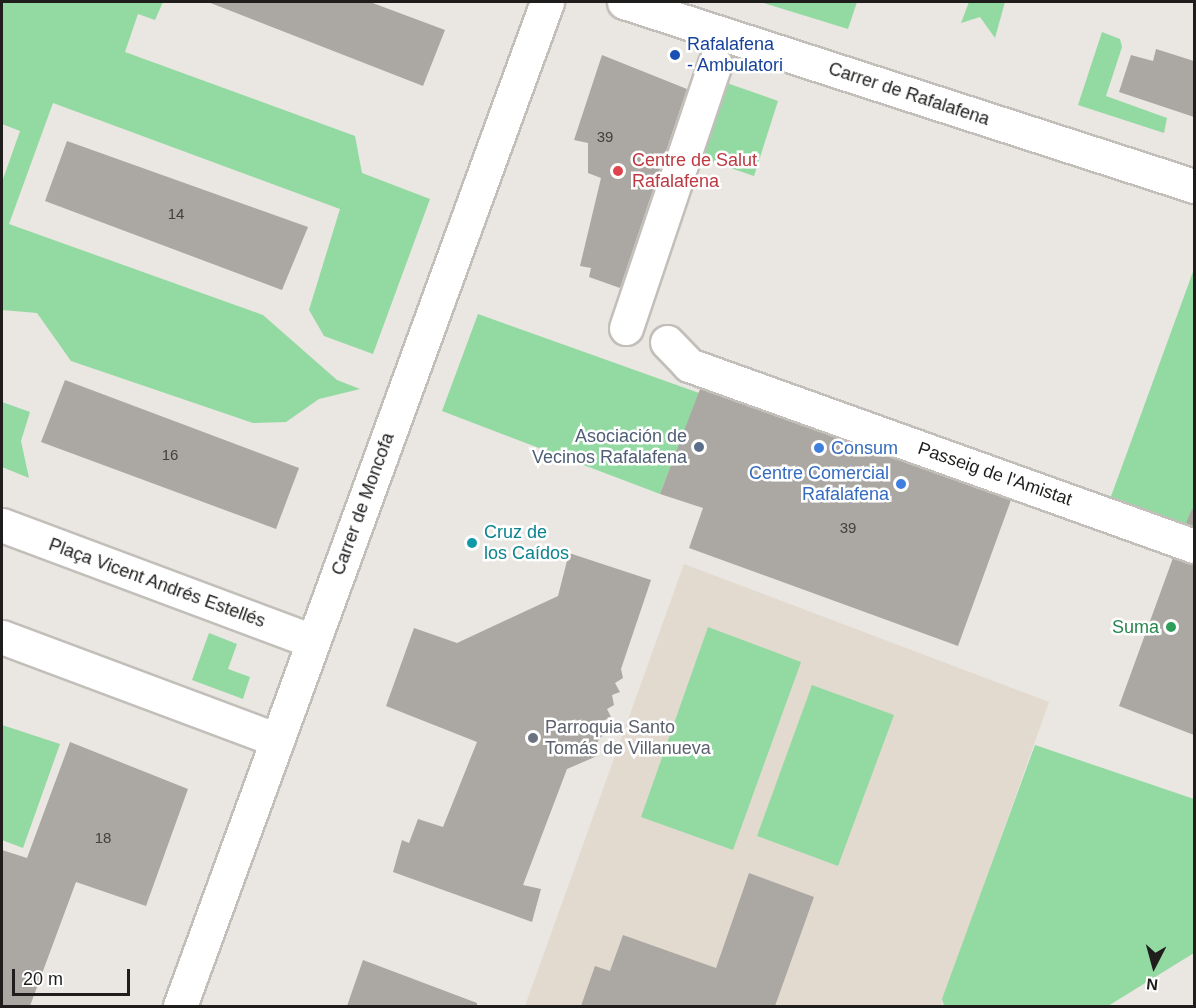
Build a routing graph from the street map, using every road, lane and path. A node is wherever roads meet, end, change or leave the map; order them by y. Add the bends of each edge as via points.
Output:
1 (547, 2) edge
2 (624, 2) edge
3 (715, 64) dead end
4 (1194, 186) edge
5 (626, 328) dead end
6 (667, 342) dead end
7 (2, 525) edge
8 (1194, 546) edge
9 (2, 637) edge
10 (313, 641) junction
11 (277, 740) junction
12 (180, 1006) edge

1 - 10 street, Carrer de Moncofa
2 - 4 street, Carrer de Rafalafena
3 - 5 street
6 - 8 street, Passeig de l'Amistat via 689,365
7 - 10 street, Plaça Vicent Andrés Estellés
9 - 11 street
10 - 11 street, Carrer de Moncofa
11 - 12 street, Carrer de Moncofa

